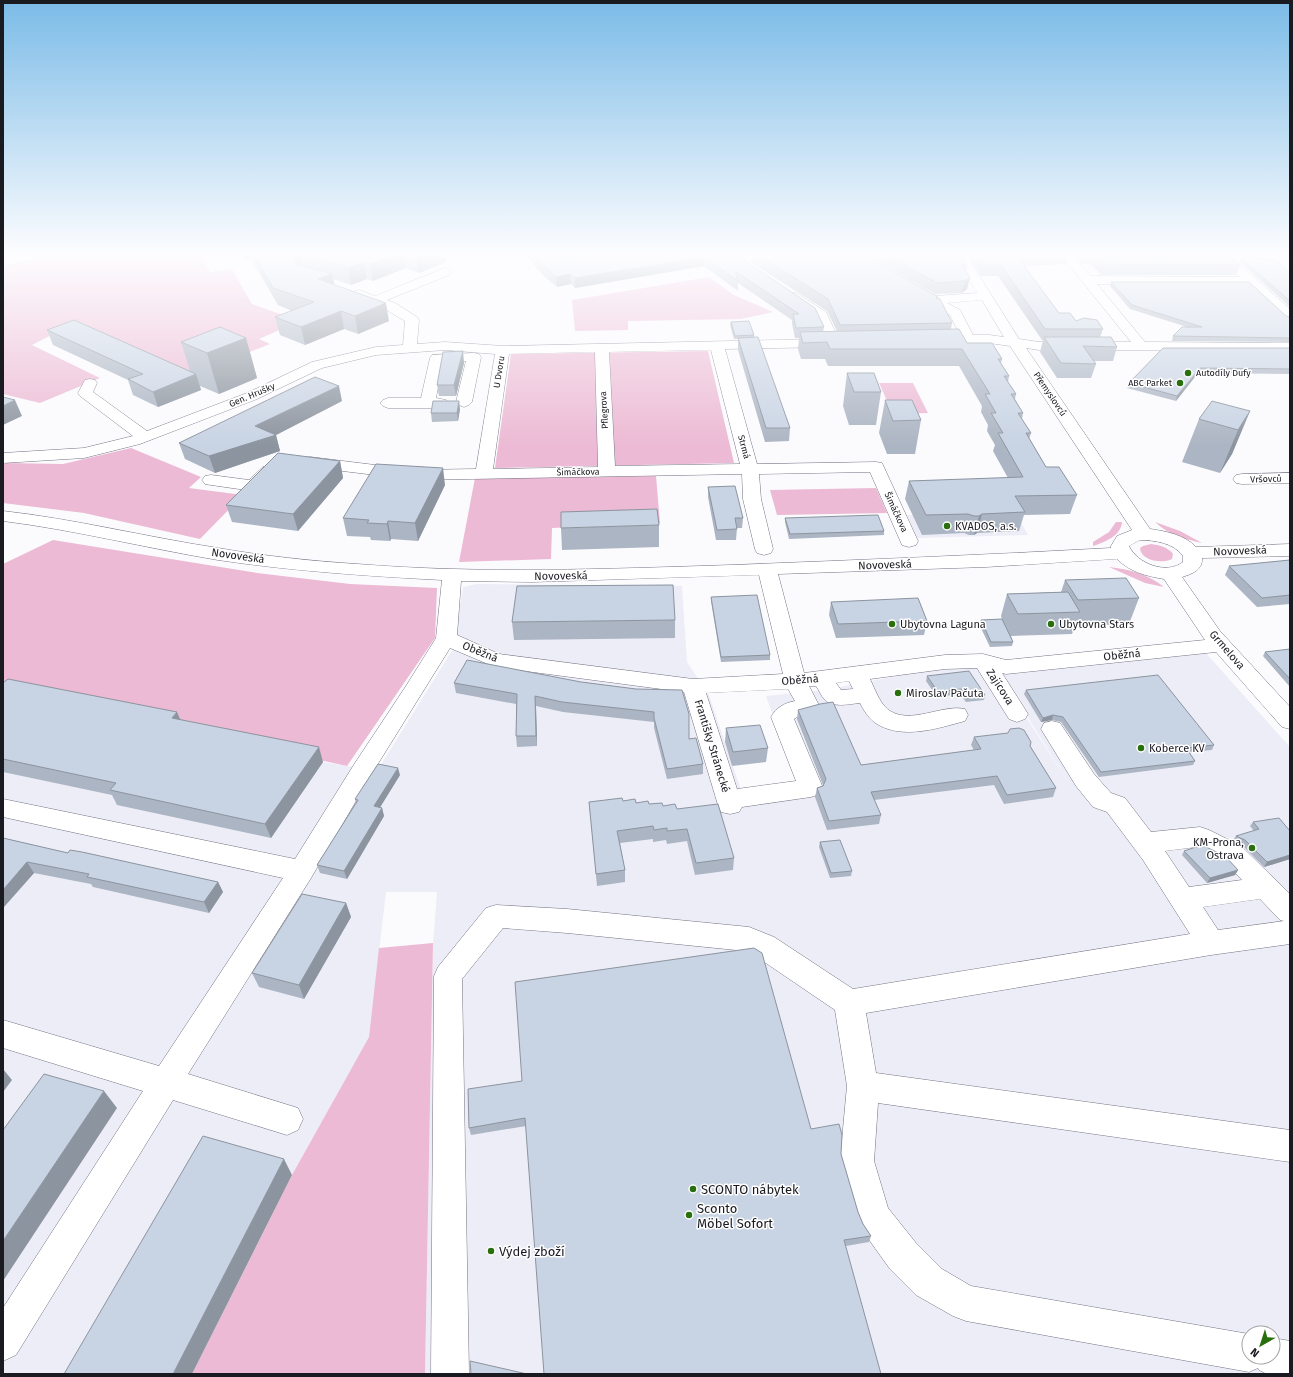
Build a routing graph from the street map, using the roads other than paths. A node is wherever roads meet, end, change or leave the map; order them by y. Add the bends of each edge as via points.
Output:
1 (408, 317) edge
2 (822, 317) edge
3 (957, 317) edge
4 (999, 317) edge
5 (1117, 317) edge
6 (969, 340) junction
7 (926, 341) edge
8 (833, 342) junction
9 (849, 342) edge
10 (1017, 345) junction
11 (717, 346) junction
12 (1141, 346) junction
13 (1290, 346) edge
14 (602, 348) junction
15 (503, 350) junction
16 (406, 353) junction
17 (437, 358) junction
18 (90, 383) dead end
19 (464, 402) junction
20 (494, 402) junction
21 (388, 403) dead end
22 (428, 403) junction
23 (145, 437) junction
24 (3, 458) edge
25 (750, 469) junction
26 (607, 472) junction
27 (484, 473) junction
28 (1290, 478) edge
29 (1242, 479) dead end
30 (211, 480) dead end
31 (3, 516) edge
32 (1144, 534) junction
33 (909, 541) dead end
34 (764, 549) dead end
35 (1290, 550) edge
36 (1123, 553) junction
37 (1190, 553) junction
38 (767, 569) junction
39 (1170, 573) junction
40 (452, 575) junction
41 (446, 638) junction
42 (1221, 645) junction
43 (983, 661) junction
44 (856, 674) junction
45 (822, 678) junction
46 (795, 682) junction
47 (693, 686) junction
48 (867, 694) junction
49 (957, 714) dead end
50 (1017, 714) dead end
51 (1290, 721) edge
52 (1052, 729) dead end
53 (3, 808) edge
54 (1144, 843) junction
55 (302, 871) junction
56 (1267, 887) junction
57 (1183, 899) junction
58 (1290, 912) edge
59 (1290, 932) edge
60 (1211, 943) junction
61 (849, 1003) junction
62 (3, 1034) edge
63 (166, 1082) junction
64 (863, 1086) junction
65 (287, 1119) dead end
66 (1290, 1146) edge
67 (3, 1342) edge
68 (1241, 1352) edge
69 (450, 1374) edge

1 - 16 street via 412,320
2 - 8 street
3 - 6 street
4 - 10 street, Přemyslovců
5 - 12 street
6 - 7 street
6 - 10 street via 989,339
8 - 9 street, U Dvoru
8 - 11 street, U Dvoru
10 - 12 street
10 - 32 street, Přemyslovců
11 - 14 street, U Dvoru
11 - 25 street, Strmá
12 - 13 street
14 - 15 street, U Dvoru
14 - 26 street, Pflegrova
15 - 16 street, Gen. Hrušky via 445,346
15 - 20 street, U Dvoru
16 - 17 street
16 - 23 street, Gen. Hrušky via 376,351 317,365 252,396
17 - 19 street via 474,357
17 - 22 street
18 - 23 street via 85,393
19 - 20 street
19 - 22 street
20 - 27 street, U Dvoru
21 - 22 street
23 - 24 street, Gen. Hrušky via 84,452
25 - 26 street, Šimáčkova
25 - 33 street, Šimáčkova via 876,467
25 - 34 street, Strmá via 752,499
26 - 27 street, Šimáčkova
27 - 30 street, Šimáčkova via 416,475 287,459 253,486
28 - 29 street, Vršovců
31 - 40 street, Novoveská via 218,554 357,570
32 - 36 street via 1124,540 1120,546
32 - 37 street via 1171,539
35 - 37 street, Novoveská
36 - 38 street, Novoveská
36 - 39 street via 1130,561 1142,567
37 - 39 street via 1193,560 1190,567
38 - 40 street, Novoveská via 610,575
38 - 46 street
39 - 42 street, Grmelova
40 - 41 street
41 - 47 street, Oběžná via 495,660
41 - 55 street
42 - 43 street, Oběžná via 1006,667
42 - 51 street, Grmelova
43 - 44 street, Oběžná via 945,662
43 - 50 street, Zajícova
44 - 45 street, Oběžná
44 - 48 street
45 - 46 street, Oběžná
45 - 48 street via 833,695 842,698
46 - 47 street, Oběžná
46 - 47 street, Františky Stránecké via 809,707 794,709 782,717 811,788 730,802
48 - 49 street via 877,712 890,721 903,725
52 - 54 street via 1085,780 1102,800 1116,805
53 - 55 street
54 - 56 street via 1200,837 1232,853
54 - 57 street
55 - 63 street
56 - 57 street
56 - 58 street
57 - 60 street
59 - 60 street
60 - 61 street
61 - 64 street
61 - 69 street via 764,946 749,939 496,916 448,976
62 - 63 street
63 - 65 street
63 - 67 street
64 - 66 street
64 - 68 street via 857,1161 874,1218 902,1256 930,1282 966,1303

